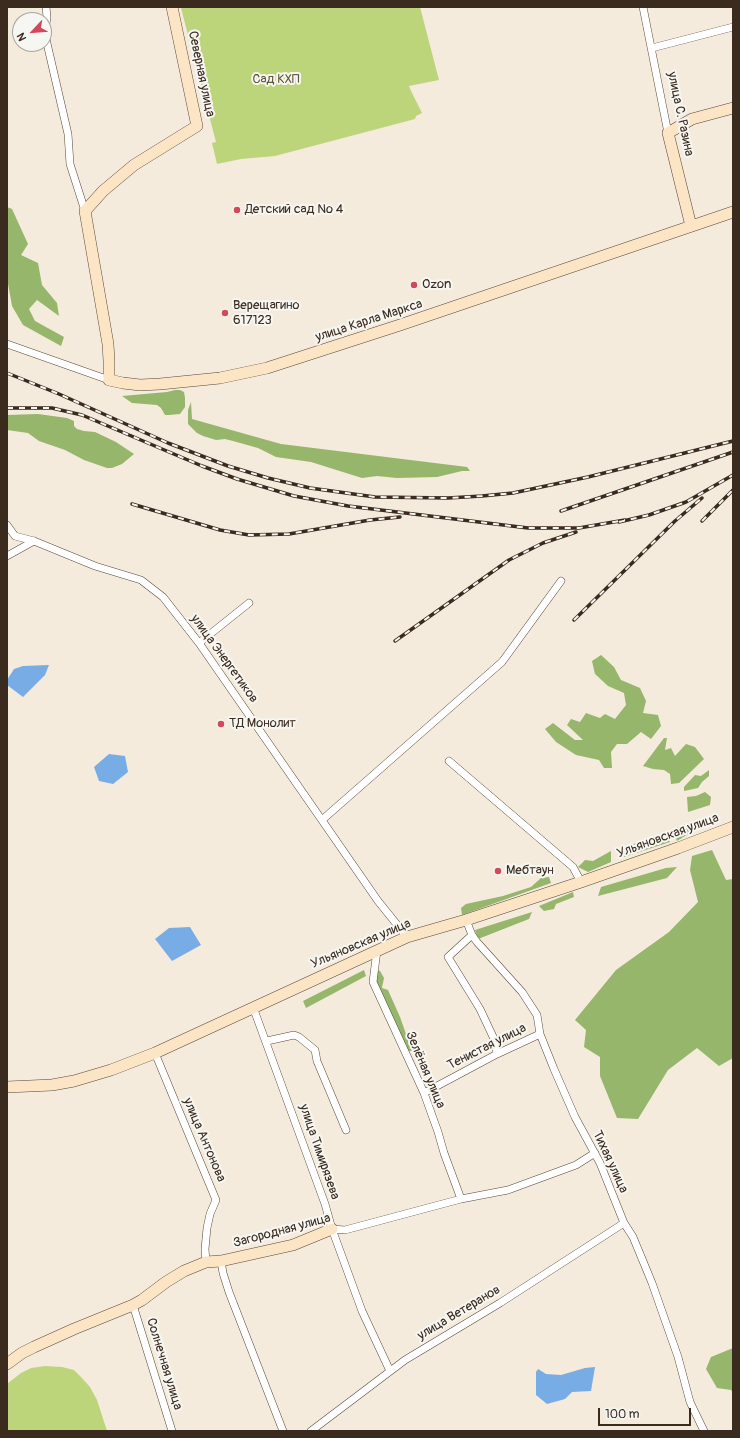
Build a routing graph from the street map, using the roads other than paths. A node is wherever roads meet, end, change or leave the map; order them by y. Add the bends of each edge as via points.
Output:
1 (46, 7) edge
2 (172, 7) edge
3 (643, 7) edge
4 (733, 27) edge
5 (652, 48) junction
6 (733, 108) edge
7 (668, 133) junction
8 (85, 211) junction
9 (733, 212) edge
10 (691, 226) junction
11 (7, 344) edge
12 (109, 380) junction
13 (7, 525) edge
14 (34, 541) junction
15 (7, 556) edge
16 (561, 581) dead end
17 (249, 603) dead end
18 (199, 643) junction
19 (448, 761) dead end
20 (322, 820) junction
21 (733, 827) edge
22 (581, 882) junction
23 (466, 920) junction
24 (472, 935) junction
25 (407, 937) junction
26 (377, 950) junction
27 (253, 1007) junction
28 (540, 1034) junction
29 (267, 1041) junction
30 (154, 1053) junction
31 (497, 1054) junction
32 (7, 1087) edge
33 (424, 1093) junction
34 (346, 1130) dead end
35 (595, 1154) junction
36 (461, 1199) junction
37 (624, 1223) junction
38 (332, 1230) junction
39 (221, 1261) junction
40 (206, 1262) junction
41 (133, 1305) junction
42 (7, 1364) edge
43 (390, 1371) junction
44 (172, 1431) edge
45 (284, 1431) edge
46 (311, 1431) edge
47 (704, 1431) edge

1 - 8 street via 46,39 68,134 70,164
2 - 8 street, Северная улица via 197,126 134,165 104,190
3 - 5 street, улица С. Разина
4 - 5 street
5 - 7 street, улица С. Разина
6 - 7 street via 692,119
7 - 10 street, улица С. Разина
8 - 12 street via 108,344
9 - 10 street, улица Карла Маркса
10 - 12 street, улица Карла Маркса via 267,368 220,378 160,384
11 - 12 street, улица Карла Маркса
13 - 14 street, улица Энергетиков via 15,536
14 - 15 street
14 - 18 street, улица Энергетиков via 95,566 141,580 163,597
16 - 20 street via 502,662
17 - 18 street
18 - 20 street, улица Энергетиков
19 - 22 street via 573,867
20 - 25 street, улица Энергетиков via 378,901
21 - 22 street, Ульяновская улица
22 - 23 street, Ульяновская улица
23 - 24 street, Тихая улица
23 - 25 street, Ульяновская улица
24 - 28 street, Тихая улица via 522,992 537,1015
24 - 31 street via 448,957 480,1009 495,1041
25 - 26 street, Ульяновская улица
26 - 27 street, Ульяновская улица
26 - 33 street, Зелёная улица via 373,982
27 - 29 street, улица Тимирязева
27 - 30 street, Ульяновская улица
28 - 31 street, Тенистая улица
28 - 35 street, Тихая улица via 575,1117
29 - 34 street via 294,1035 315,1050 317,1061
29 - 38 street, улица Тимирязева
30 - 32 street, Ульяновская улица via 92,1077 52,1085
30 - 40 street, улица Антонова via 216,1200 206,1228
31 - 33 street, Тенистая улица
33 - 36 street, Зелёная улица
35 - 36 street, Загородная улица via 576,1165 508,1190
35 - 37 street, Тихая улица
36 - 38 street, Загородная улица via 344,1230
37 - 43 street, улица Ветеранов
37 - 47 street, Тихая улица via 633,1237 652,1283 678,1357 690,1402
38 - 39 street, Загородная улица via 293,1245
38 - 43 street, улица Тимирязева via 362,1311
39 - 40 street, Загородная улица
39 - 45 street via 229,1292
40 - 41 street, Загородная улица via 179,1274
41 - 42 street, Загородная улица via 22,1353
41 - 44 street, Солнечная улица
43 - 46 street, улица Ветеранов

